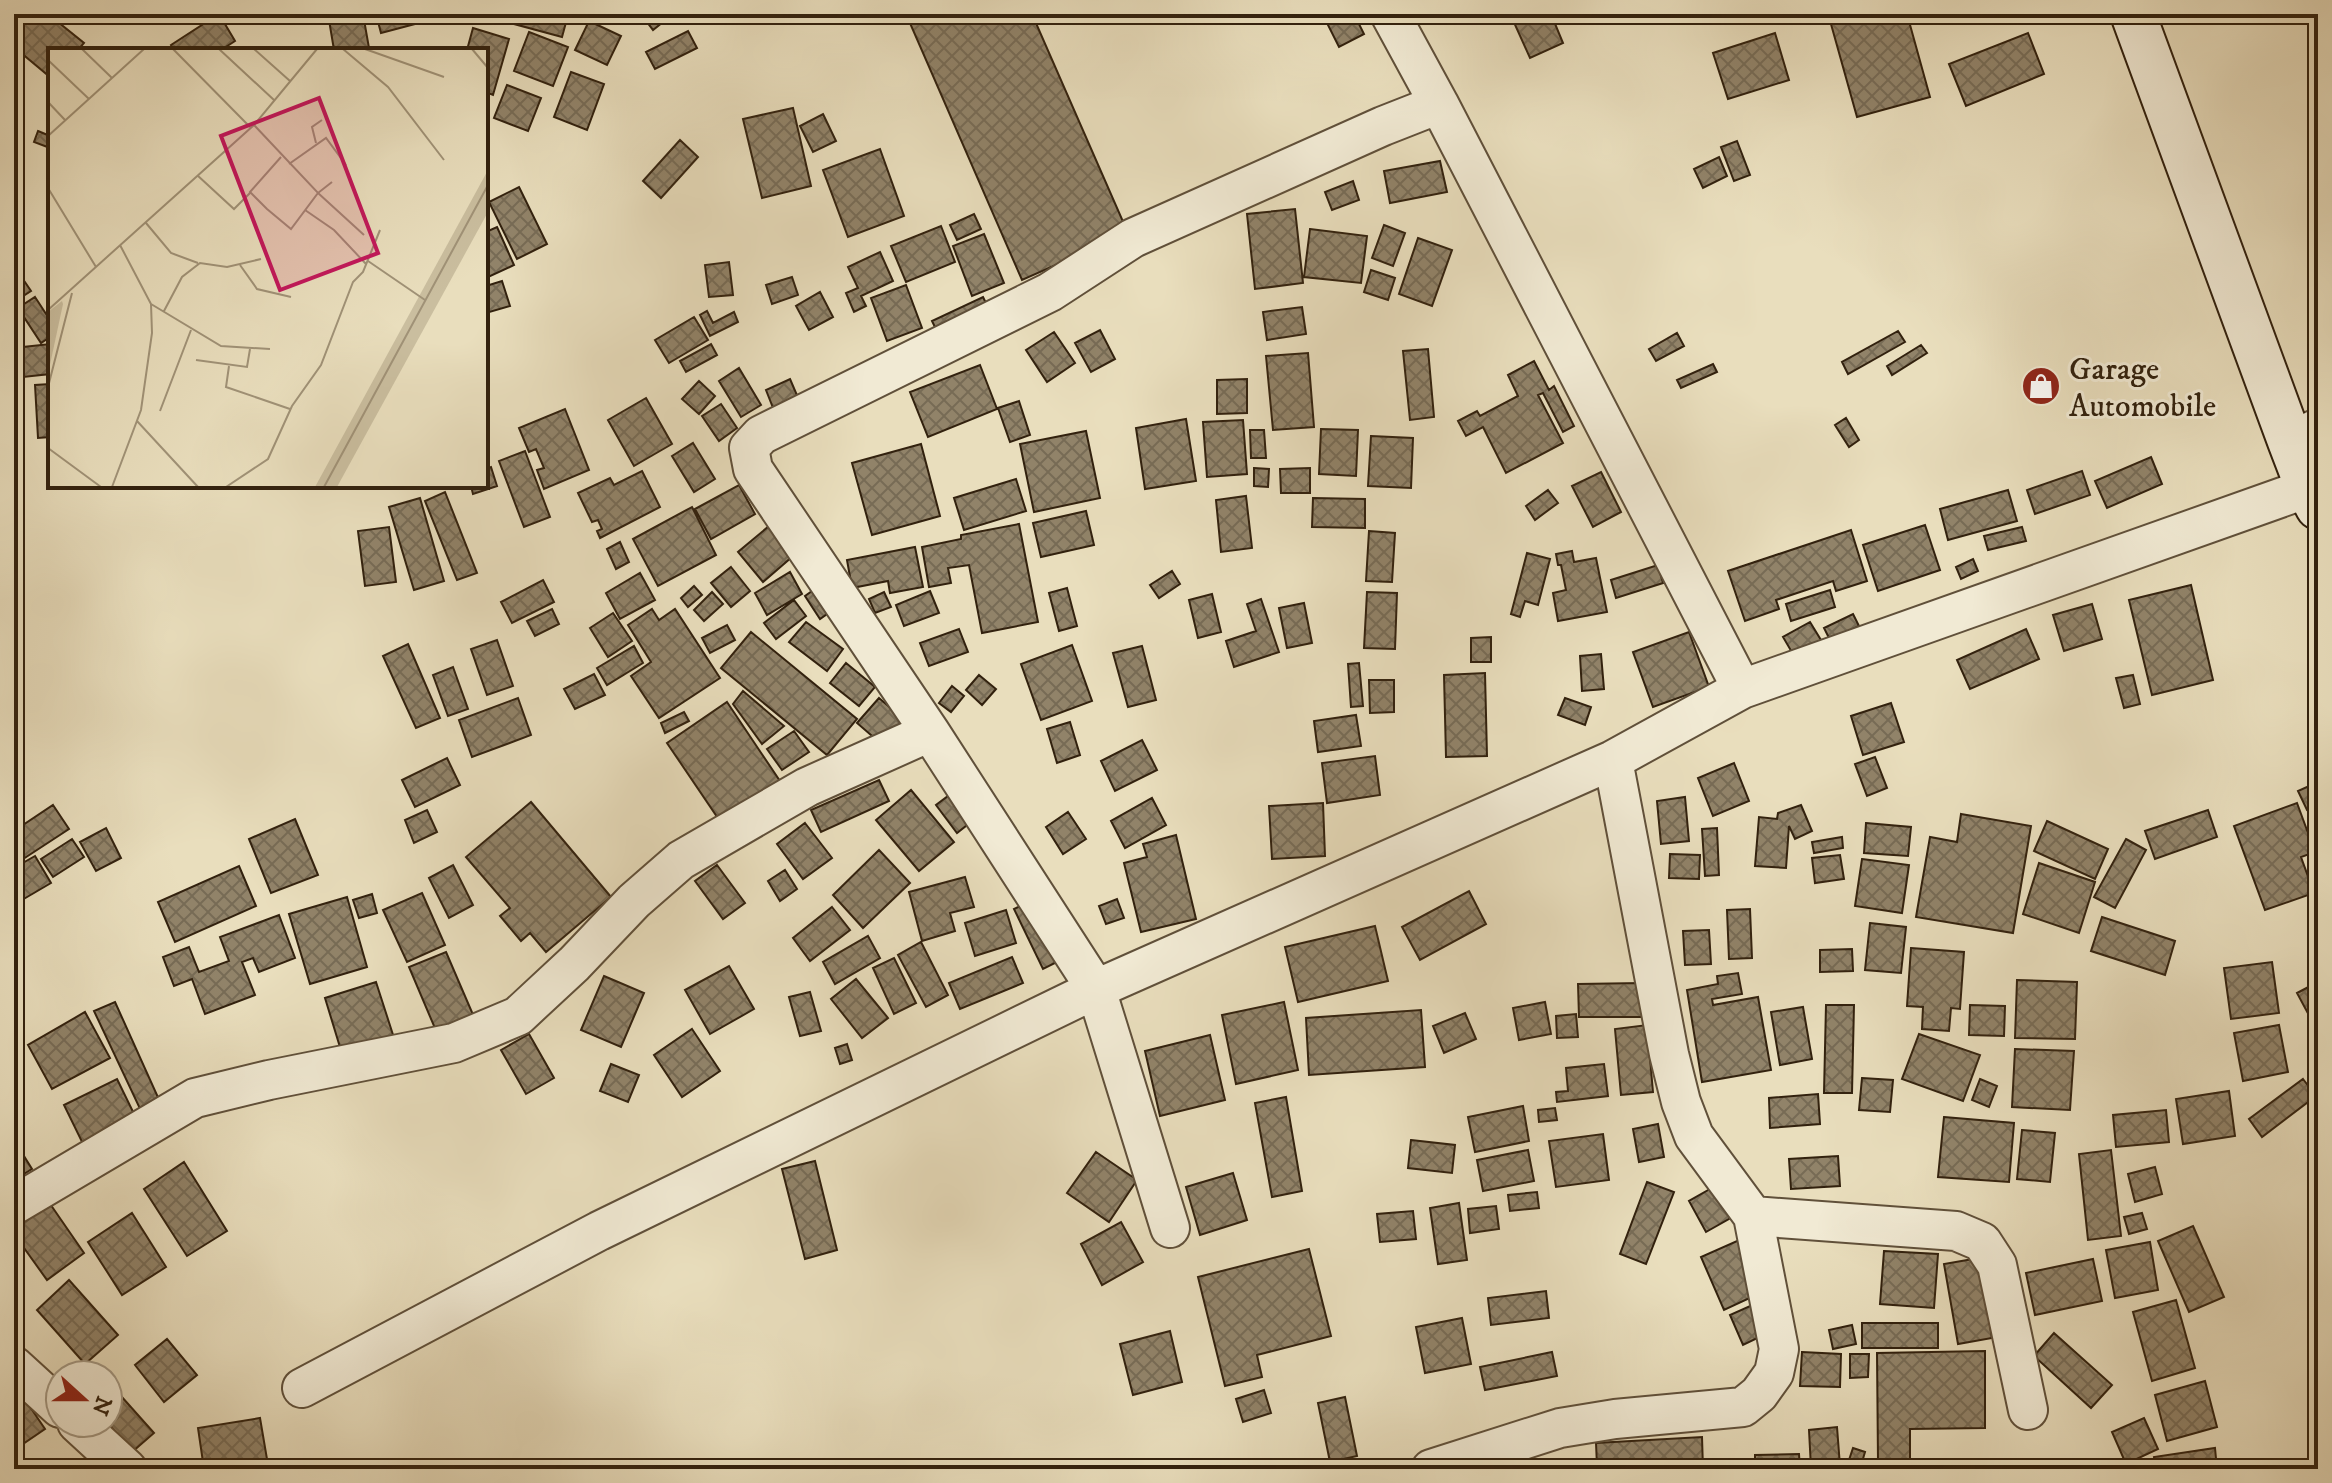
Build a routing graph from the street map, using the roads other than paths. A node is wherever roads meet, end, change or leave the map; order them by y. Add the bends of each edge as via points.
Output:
1 (1390, 14) edge
2 (2133, 14) edge
3 (1439, 104) junction
4 (2304, 434) edge
5 (2313, 497) edge
6 (1742, 689) junction
7 (930, 732) junction
8 (1613, 760) junction
9 (1096, 989) junction
10 (14, 1205) edge
11 (1753, 1216) junction
12 (1170, 1228) dead end
13 (14, 1366) edge
14 (302, 1388) dead end
15 (44, 1393) edge
16 (2028, 1410) dead end
17 (94, 1439) edge
18 (127, 1469) edge
19 (1431, 1469) edge

1 - 3 street
2 - 4 main road
3 - 6 street
3 - 7 street via 1133,238 1050,292 761,435 749,448 753,469
4 - 5 main road
5 - 6 street
6 - 8 street
7 - 9 street
7 - 10 street via 807,787 681,860 518,1016 454,1043 195,1098
8 - 9 street
8 - 11 street via 1681,1102 1694,1136
9 - 12 street
9 - 14 street via 599,1231
11 - 16 street via 1956,1231 1982,1242 1997,1265
11 - 19 street via 1779,1349 1774,1373 1751,1401 1743,1407 1560,1428
13 - 15 street
17 - 18 street

